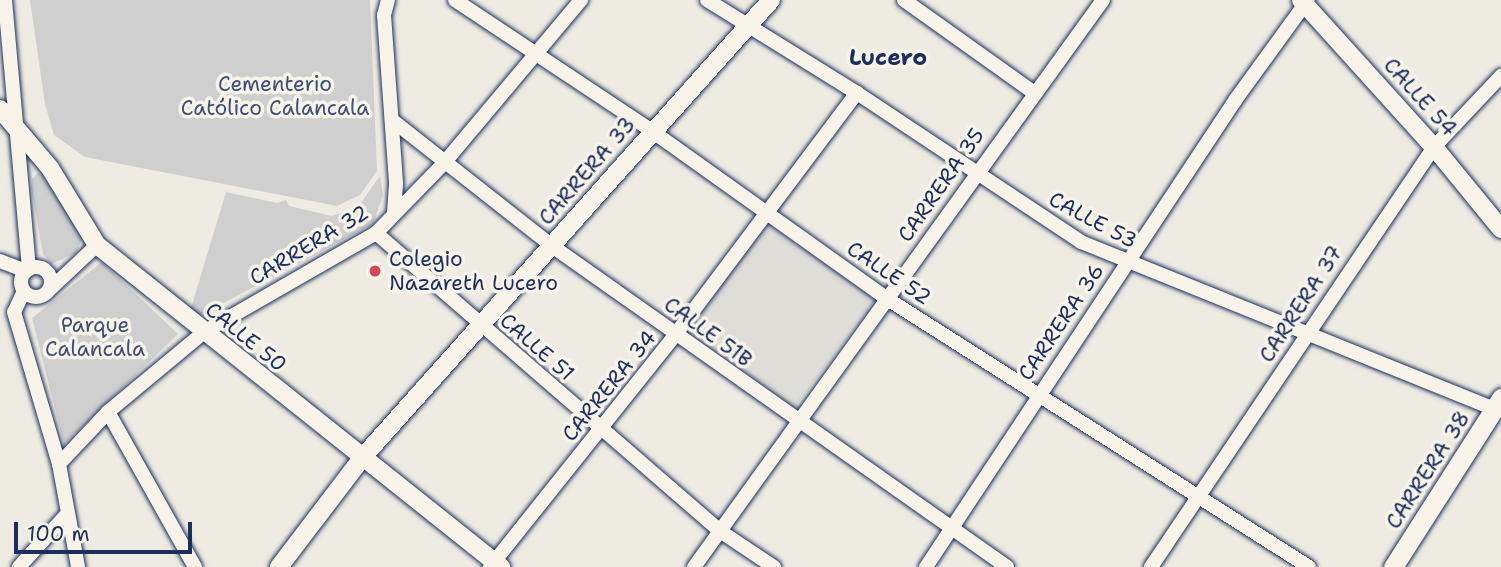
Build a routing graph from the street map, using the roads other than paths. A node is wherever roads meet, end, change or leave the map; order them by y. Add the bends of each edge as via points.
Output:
1 (5, 0) edge
2 (388, 0) edge
3 (455, 0) edge
4 (581, 0) edge
5 (707, 0) edge
6 (771, 0) edge
7 (904, 0) edge
8 (1103, 0) edge
9 (1304, 1) edge
10 (921, 4) edge
11 (747, 27) junction
12 (536, 54) junction
13 (1501, 76) edge
14 (1033, 92) junction
15 (857, 93) junction
16 (0, 109) edge
17 (393, 120) junction
18 (15, 123) junction
19 (652, 131) junction
20 (1434, 146) junction
21 (445, 162) junction
22 (50, 168) junction
23 (22, 172) junction
24 (976, 173) junction
25 (766, 212) junction
26 (394, 214) junction
27 (1501, 229) edge
28 (376, 233) junction
29 (97, 245) junction
30 (552, 246) junction
31 (1126, 262) junction
32 (0, 263) edge
33 (33, 280) junction
34 (886, 298) junction
35 (11, 313) edge
36 (480, 325) junction
37 (204, 332) junction
38 (676, 335) junction
39 (1307, 335) junction
40 (1038, 395) junction
41 (1497, 404) edge
42 (108, 411) junction
43 (797, 422) junction
44 (600, 430) junction
45 (362, 458) junction
46 (59, 464) junction
47 (1200, 495) junction
48 (67, 514) junction
49 (950, 530) junction
50 (720, 531) junction
51 (495, 565) edge
52 (19, 567) edge
53 (78, 567) edge
54 (195, 567) edge
55 (279, 567) edge
56 (694, 567) edge
57 (774, 567) edge
58 (926, 567) edge
59 (1007, 567) edge
60 (1151, 567) edge
61 (1308, 567) edge
62 (1393, 567) edge

1 - 18 street
2 - 17 street via 384,15
3 - 12 street, CALLE 52
4 - 12 street, CARRERA 32
5 - 11 street, CALLE 53
6 - 11 street, CARRERA 33
7 - 10 street
8 - 14 street, CARRERA 35
9 - 20 street, CALLE 54
9 - 31 street, CARRERA 36
10 - 14 street
11 - 15 street, CALLE 53
11 - 19 street, CARRERA 33
12 - 19 street, CALLE 52
12 - 21 street, CARRERA 32
13 - 20 street, CARRERA 37
14 - 24 street, CARRERA 35
15 - 24 street, CALLE 53
15 - 25 street, CARRERA 34
16 - 18 street, CALLE 50
17 - 21 street, CALLE 51B
17 - 26 street
18 - 22 street, CALLE 50
18 - 23 street
19 - 25 street, CALLE 52
19 - 30 street, CARRERA 33
20 - 27 street, CALLE 54
20 - 39 street, CARRERA 37
21 - 26 street, CARRERA 32
21 - 30 street, CALLE 51B
22 - 23 street via 38,164
22 - 29 street, CALLE 50
23 - 33 street
24 - 31 street, CALLE 53 via 1064,233
24 - 34 street, CARRERA 35
25 - 34 street, CALLE 52
25 - 38 street, CARRERA 34
26 - 28 street, CARRERA 32
28 - 36 street, CALLE 51
28 - 37 street, CARRERA 32
29 - 33 street via 68,270
29 - 37 street, CALLE 50
30 - 36 street, CARRERA 33
30 - 38 street, CALLE 51B
31 - 39 street, CALLE 53
31 - 40 street, CARRERA 36
32 - 33 street
33 - 35 street
34 - 40 street, CALLE 52
34 - 43 street, CARRERA 35
35 - 46 street
36 - 44 street, CALLE 51
36 - 45 street, CARRERA 33
37 - 42 street, CARRERA 32
37 - 45 street, CALLE 50
38 - 43 street, CALLE 51B
38 - 44 street, CARRERA 34
39 - 41 street, CALLE 53
39 - 47 street, CARRERA 37
40 - 47 street, CALLE 52
40 - 49 street, CARRERA 36
41 - 62 main road, CARRERA 38
42 - 46 street, CARRERA 32
42 - 54 street
43 - 49 street, CALLE 51B
43 - 50 street, CARRERA 35
44 - 50 street, CALLE 51
44 - 51 street, CARRERA 34
45 - 51 street, CALLE 50
45 - 55 street, CARRERA 33
46 - 48 street
47 - 60 street, CARRERA 37
47 - 61 street, CALLE 52
48 - 52 street
48 - 53 street
49 - 58 street, CARRERA 36
49 - 59 street, CALLE 51B
50 - 56 street, CARRERA 35
50 - 57 street, CALLE 51

